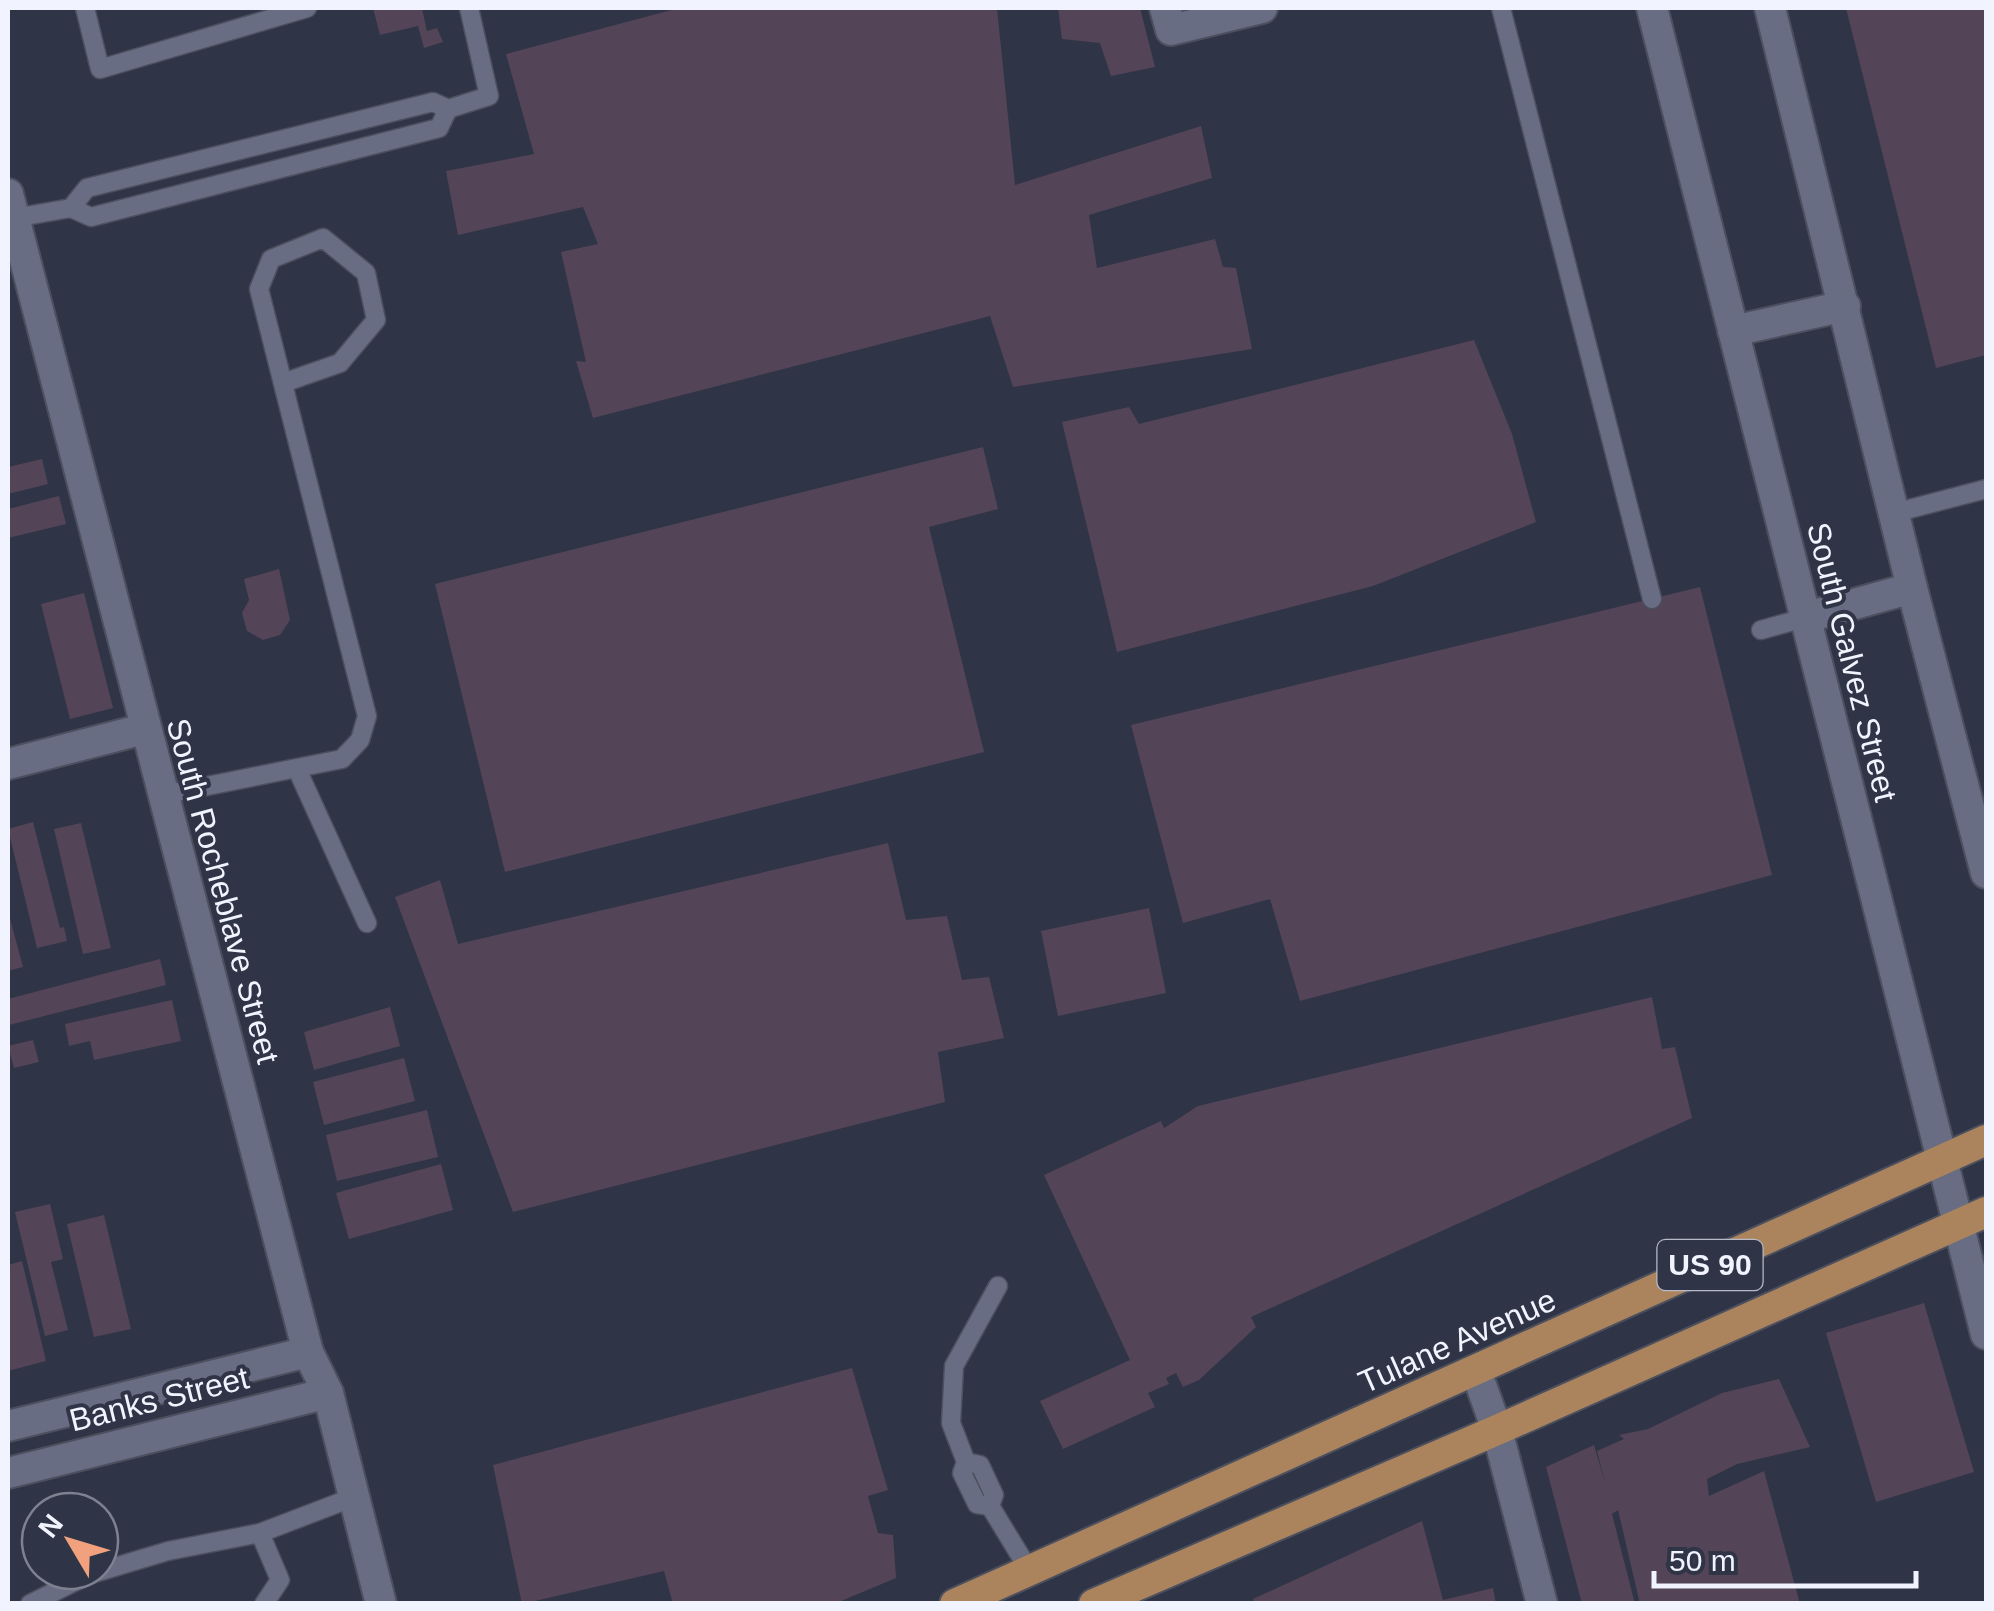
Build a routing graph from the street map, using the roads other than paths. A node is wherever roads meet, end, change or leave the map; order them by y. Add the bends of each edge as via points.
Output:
1 (84, 8) edge
2 (308, 8) edge
3 (469, 8) edge
4 (1165, 8) edge
5 (1262, 8) edge
6 (1500, 8) edge
7 (1652, 8) edge
8 (1770, 8) edge
9 (448, 109) junction
10 (11, 206) edge
11 (71, 208) junction
12 (1845, 306) junction
13 (1734, 332) junction
14 (283, 383) junction
15 (1986, 489) edge
16 (1894, 513) junction
17 (1912, 588) junction
18 (1652, 598) dead end
19 (1804, 618) junction
20 (1761, 630) dead end
21 (144, 729) junction
22 (8, 764) edge
23 (297, 769) junction
24 (162, 795) junction
25 (1986, 873) edge
26 (367, 923) dead end
27 (1986, 1140) edge
28 (1943, 1159) junction
29 (1986, 1212) edge
30 (1958, 1224) junction
31 (998, 1286) dead end
32 (1986, 1334) edge
33 (308, 1352) junction
34 (1476, 1372) junction
35 (328, 1393) junction
36 (8, 1426) edge
37 (1497, 1430) junction
38 (8, 1473) edge
39 (354, 1497) junction
40 (260, 1533) junction
41 (1029, 1570) junction
42 (1114, 1600) edge
43 (961, 1602) edge
44 (30, 1604) edge
45 (264, 1604) edge
46 (381, 1604) edge
47 (1542, 1604) edge

1 - 2 lane via 100,69
3 - 9 lane via 489,96
4 - 5 street via 1171,30
6 - 18 lane
7 - 13 street, South Galvez Street
8 - 12 street
9 - 11 lane via 433,102 87,188
9 - 11 lane via 439,128 91,217
10 - 11 lane
10 - 21 street, South Rocheblave Street
12 - 13 street
12 - 16 street
13 - 19 street, South Galvez Street
14 - 14 lane via 259,290 271,259 323,238 366,273 376,320 340,363
14 - 23 lane via 367,716 360,740 342,760
15 - 16 lane
16 - 17 street
17 - 19 street
17 - 25 street
19 - 20 lane
19 - 28 street, South Galvez Street
21 - 22 street
21 - 24 street, South Rocheblave Street
23 - 24 lane
23 - 26 lane
24 - 33 street, South Rocheblave Street
27 - 28 main road, Tulane Avenue / US 90
28 - 30 street, South Galvez Street
28 - 34 main road, Tulane Avenue / US 90
29 - 30 main road, US 90
30 - 32 street, South Galvez Street
30 - 37 main road, US 90
31 - 41 lane via 954,1366 950,1423 977,1504 990,1506
33 - 35 street, South Rocheblave Street
33 - 36 street, Banks Street
34 - 37 street
34 - 41 main road, Tulane Avenue / US 90
35 - 38 street, Banks Street
35 - 39 street, South Rocheblave Street
37 - 42 main road, US 90
37 - 47 street
39 - 40 lane
39 - 46 street, South Rocheblave Street
40 - 44 lane via 88,1574
40 - 45 lane via 280,1580
41 - 43 main road, Tulane Avenue / US 90

